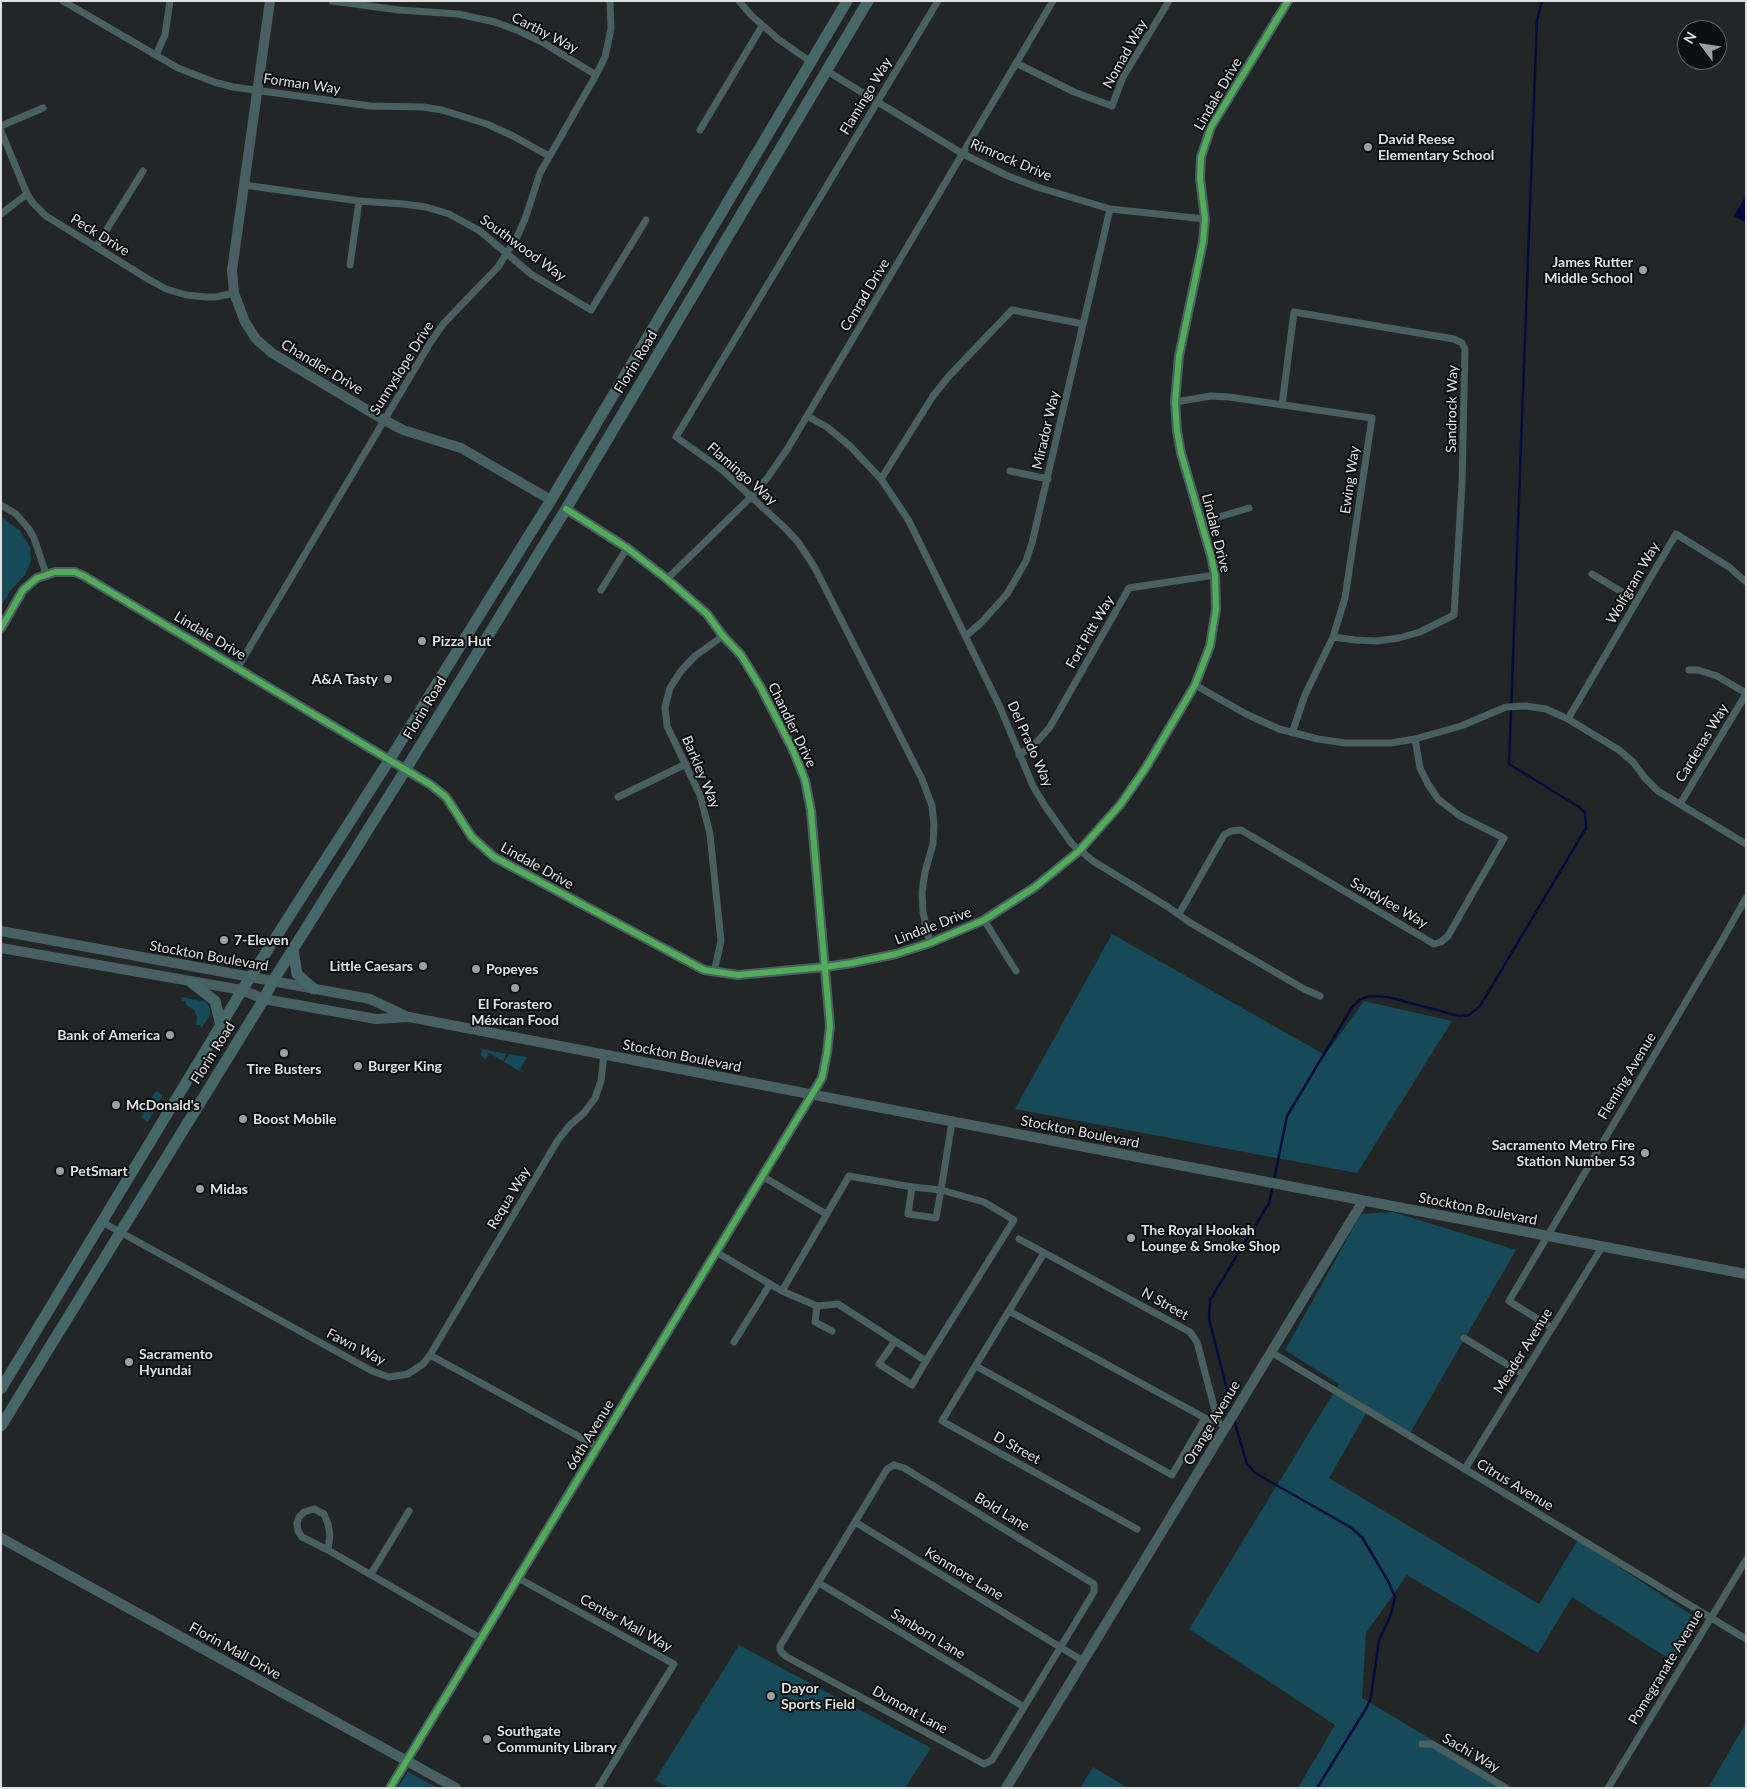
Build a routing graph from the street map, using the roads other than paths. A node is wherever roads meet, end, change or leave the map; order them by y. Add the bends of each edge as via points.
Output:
1 (62, 1) edge
2 (170, 1) edge
3 (270, 1) edge
4 (332, 1) edge
5 (610, 1) edge
6 (739, 1) edge
7 (848, 1) edge
8 (868, 1) edge
9 (938, 1) edge
10 (1053, 1) edge
11 (1169, 1) edge
12 (1288, 1) edge
13 (762, 26) junction
14 (824, 41) junction
15 (156, 55) junction
16 (811, 62) junction
17 (1016, 63) junction
18 (827, 71) junction
19 (596, 75) junction
20 (256, 90) junction
21 (813, 93) junction
22 (878, 101) junction
23 (43, 108) dead end
24 (1, 126) edge
25 (700, 130) dead end
26 (1, 131) edge
27 (963, 154) junction
28 (549, 156) junction
29 (143, 171) dead end
30 (244, 185) junction
31 (27, 194) junction
32 (359, 201) junction
33 (1110, 208) junction
34 (1, 214) edge
35 (1205, 219) junction
36 (646, 220) dead end
37 (96, 247) junction
38 (508, 253) junction
39 (350, 264) dead end
40 (234, 293) junction
41 (1083, 324) junction
42 (1175, 402) junction
43 (1282, 405) junction
44 (807, 416) junction
45 (384, 420) junction
46 (1010, 471) dead end
47 (881, 479) junction
48 (1048, 479) junction
49 (562, 480) junction
50 (751, 497) junction
51 (551, 500) junction
52 (1, 505) edge
53 (1249, 508) dead end
54 (566, 509) junction
55 (1202, 522) junction
56 (553, 529) junction
57 (627, 548) junction
58 (46, 574) junction
59 (1592, 574) dead end
60 (1215, 575) junction
61 (667, 578) junction
62 (1746, 582) edge
63 (601, 590) dead end
64 (1637, 601) junction
65 (1, 628) edge
66 (724, 636) junction
67 (966, 636) junction
68 (1334, 637) junction
69 (238, 667) junction
70 (1689, 670) dead end
71 (1195, 685) junction
72 (1746, 694) edge
73 (1568, 719) junction
74 (1292, 732) junction
75 (1415, 739) junction
76 (1019, 755) junction
77 (390, 759) junction
78 (686, 764) junction
79 (406, 769) junction
80 (618, 797) dead end
81 (1680, 804) junction
82 (1746, 844) edge
83 (1079, 851) junction
84 (1746, 898) edge
85 (1178, 914) junction
86 (984, 920) junction
87 (1, 932) edge
88 (930, 943) junction
89 (1, 948) edge
90 (293, 950) junction
91 (825, 968) junction
92 (1016, 971) dead end
93 (714, 972) junction
94 (251, 977) junction
95 (272, 981) junction
96 (191, 982) junction
97 (314, 989) junction
98 (242, 990) junction
99 (1320, 996) dead end
100 (264, 999) junction
101 (409, 1017) junction
102 (221, 1026) junction
103 (604, 1054) junction
104 (812, 1095) junction
105 (952, 1122) junction
106 (762, 1176) junction
107 (912, 1187) junction
108 (941, 1190) junction
109 (1363, 1201) junction
110 (826, 1214) junction
111 (102, 1222) junction
112 (120, 1232) junction
113 (1547, 1236) junction
114 (1020, 1239) dead end
115 (1602, 1247) junction
116 (716, 1252) junction
117 (1044, 1253) junction
118 (1746, 1274) edge
119 (770, 1284) junction
120 (782, 1291) junction
121 (817, 1306) junction
122 (1009, 1311) junction
123 (1552, 1328) junction
124 (832, 1332) dead end
125 (1464, 1338) dead end
126 (895, 1341) junction
127 (734, 1342) dead end
128 (1271, 1352) junction
129 (430, 1355) junction
130 (926, 1361) junction
131 (976, 1366) junction
132 (1523, 1374) junction
133 (1, 1389) edge
134 (1205, 1418) junction
135 (1224, 1423) junction
136 (1, 1426) edge
137 (598, 1447) junction
138 (1464, 1469) junction
139 (409, 1511) dead end
140 (855, 1522) junction
141 (1137, 1528) dead end
142 (1, 1538) edge
143 (328, 1550) junction
144 (1746, 1560) edge
145 (371, 1574) junction
146 (518, 1578) junction
147 (818, 1583) junction
148 (1711, 1618) junction
149 (482, 1639) junction
150 (1746, 1639) edge
151 (1061, 1647) junction
152 (1084, 1660) junction
153 (1024, 1707) junction
154 (1422, 1744) dead end
155 (407, 1760) junction
156 (390, 1788) edge
157 (456, 1788) edge
158 (598, 1788) edge
159 (1006, 1788) edge
160 (1506, 1788) edge
161 (1608, 1788) edge

1 - 15 street, Forman Way
2 - 15 street via 165,35
3 - 20 street, Chandler Drive
4 - 19 street, Carthy Way via 458,14 495,22 542,42
5 - 19 street, Sunnyslope Drive via 610,39
6 - 13 street
7 - 14 main road, Florin Road
8 - 18 main road, Florin Road
9 - 22 street, Flamingo Way
10 - 17 street, Conrad Drive
11 - 17 street, Nomad Way via 1123,77 1112,106 1074,92
12 - 35 street, Lindale Drive via 1207,136 1200,167
13 - 16 street
13 - 25 street
14 - 16 main road, Florin Road
14 - 18 main road
15 - 20 street, Forman Way via 195,76
16 - 21 main road
16 - 49 main road, Florin Road
17 - 27 street, Conrad Drive
18 - 21 main road, Florin Road
18 - 22 street, Rimrock Drive
19 - 28 street, Sunnyslope Drive
20 - 28 street, Forman Way via 370,106 442,110 487,124
20 - 30 street, Chandler Drive
21 - 54 main road, Florin Road
22 - 27 street, Rimrock Drive
22 - 50 street, Flamingo Way via 676,437 721,469
23 - 24 street
26 - 31 street, Peck Drive
27 - 33 street, Rimrock Drive via 1037,187
27 - 44 street, Conrad Drive
28 - 38 street, Sunnyslope Drive
29 - 37 street
30 - 32 street, Southwood Way
30 - 40 street, Chandler Drive via 232,270
31 - 34 street
31 - 37 street, Peck Drive via 46,216
32 - 38 street, Southwood Way via 426,207 449,214 480,231
32 - 39 street
33 - 35 street, Rimrock Drive
33 - 41 street, Mirador Way
35 - 42 street, Lindale Drive via 1179,356
36 - 38 street, Southwood Way via 592,310 531,274
37 - 40 street, Peck Drive via 171,290 206,297
38 - 45 street, Sunnyslope Drive via 437,333
40 - 45 street, Chandler Drive via 245,322 264,347
41 - 47 street via 1012,310 933,396
41 - 48 street, Mirador Way
42 - 43 street, Ewing Way via 1220,396
42 - 55 street, Lindale Drive via 1181,453
43 - 68 street, Ewing Way via 1372,418 1349,577
43 - 68 street, Sandrock Way via 1294,312 1454,339 1465,349 1462,484 1454,615 1420,632 1399,638 1377,641
44 - 47 street, Del Prado Way via 850,446
44 - 50 street, Conrad Drive via 768,477
45 - 51 street, Chandler Drive via 403,430 461,448
45 - 69 street, Sunnyslope Drive
46 - 48 street
47 - 67 street, Del Prado Way via 909,520
48 - 67 street, Mirador Way via 1032,543 1017,578 995,609
49 - 51 main road, Florin Road
49 - 54 main road
50 - 61 street, Conrad Drive
50 - 88 street, Flamingo Way via 784,527 810,559 926,788 934,834 922,902
51 - 56 main road
51 - 77 main road, Florin Road
52 - 58 street via 16,514 29,529
53 - 55 street
54 - 56 main road, Florin Road
54 - 57 street, Chandler Drive
55 - 60 street, Lindale Drive
56 - 79 main road, Florin Road
57 - 61 street, Chandler Drive
57 - 63 street
58 - 65 street, Lindale Drive via 23,590
58 - 69 street, Lindale Drive via 65,571 84,576
59 - 64 street
60 - 71 street, Lindale Drive via 1214,628
60 - 76 street, Fort Pitt Way via 1129,588 1050,727 1035,744
61 - 66 street, Chandler Drive via 707,614
62 - 64 street, Wolfgram Way via 1729,567 1676,534
64 - 73 street, Wolfgram Way
66 - 78 street, Barkley Way via 688,663 674,679 667,697 667,726
66 - 91 street, Chandler Drive via 741,655 760,686 805,780 811,811
67 - 76 street, Del Prado Way via 1000,705
68 - 74 street, Ewing Way via 1305,695
69 - 77 street, Lindale Drive
70 - 72 street via 1717,676
71 - 74 street via 1254,718
71 - 83 street, Lindale Drive via 1120,806
72 - 81 street, Cardenas Way
73 - 75 street via 1546,709 1526,706 1501,709 1461,726
73 - 81 street via 1619,750 1651,785
74 - 75 street via 1354,743
75 - 85 street, Sandylee Way via 1423,776 1438,799 1460,816 1504,838 1448,936 1441,942 1434,944 1241,830 1224,835
76 - 83 street, Del Prado Way via 1045,806
77 - 79 street, Lindale Drive
77 - 94 main road, Florin Road
78 - 80 street
78 - 93 street, Barkley Way via 700,794 710,834 721,941
79 - 90 main road, Florin Road
79 - 93 street, Lindale Drive via 446,798 472,837 494,857 696,967
81 - 82 street
83 - 85 street, Del Prado Way
83 - 86 street, Lindale Drive via 1035,887
84 - 113 street, Fleming Avenue
85 - 99 street, Del Prado Way
86 - 88 street, Lindale Drive
86 - 92 street
87 - 94 street, Stockton Boulevard
88 - 91 street, Lindale Drive via 882,958
89 - 96 street, Stockton Boulevard
90 - 95 main road, Florin Road
90 - 97 main road via 297,974
91 - 93 street, Lindale Drive via 738,975
91 - 104 street, Chandler Drive via 830,1026 822,1078
94 - 95 street, Stockton Boulevard
94 - 98 main road, Florin Road
95 - 97 street, Stockton Boulevard
95 - 100 main road, Florin Road
96 - 98 street, Stockton Boulevard
96 - 102 main road via 215,1002
97 - 101 street, Stockton Boulevard via 370,999
98 - 100 street, Stockton Boulevard
98 - 102 main road, Florin Road
100 - 101 street, Stockton Boulevard via 376,1019
100 - 112 main road, Florin Road
101 - 103 street, Stockton Boulevard
102 - 111 main road, Florin Road
103 - 104 street, Stockton Boulevard
103 - 129 street, Requa Way via 601,1081 594,1098 558,1140
104 - 105 street, Stockton Boulevard
104 - 106 street, 66th Avenue
105 - 108 street
105 - 109 street, Stockton Boulevard
106 - 110 street
106 - 116 street, 66th Avenue
107 - 108 street
107 - 108 street via 908,1214 936,1218
107 - 110 street via 849,1176
108 - 130 street via 984,1202 1014,1220
109 - 113 street, Stockton Boulevard
109 - 128 street, Orange Avenue
110 - 120 street
111 - 112 street, Fawn Way
111 - 133 main road, Florin Road
112 - 129 street, Fawn Way via 380,1375 399,1377 408,1374
112 - 136 main road, Florin Road
113 - 115 street, Stockton Boulevard
113 - 123 street, Fleming Avenue via 1510,1301
114 - 117 street, N Street
115 - 118 street, Stockton Boulevard
115 - 123 street, Meader Avenue
116 - 119 street
116 - 137 street, 66th Avenue
117 - 122 street
117 - 135 street, N Street via 1190,1332
119 - 120 street
119 - 127 street
120 - 121 street
121 - 124 street via 815,1322
121 - 126 street via 838,1304
122 - 131 street
122 - 134 street
123 - 132 street, Meader Avenue
125 - 132 street
126 - 130 street
126 - 130 street via 880,1364 904,1380 912,1385
128 - 135 street, Orange Avenue
128 - 138 street, Citrus Avenue
129 - 137 street
131 - 134 street via 1172,1475
131 - 141 street, D Street via 942,1421
132 - 138 street, Meader Avenue
134 - 135 street
135 - 152 street, Orange Avenue
137 - 146 street, 66th Avenue
138 - 148 street, Citrus Avenue
139 - 145 street
140 - 147 street, Dumont Lane
140 - 151 street, Kenmore Lane
140 - 151 street, Bold Lane via 891,1466 899,1465 921,1478 1094,1584 1094,1592
142 - 155 street, Florin Mall Drive
143 - 143 street via 298,1532 297,1523 304,1512 314,1509 324,1514 330,1535
143 - 145 street
144 - 148 street, Pomegranate Avenue
145 - 149 street
146 - 149 street, 66th Avenue
146 - 158 street, Center Mall Way via 674,1664
147 - 153 street, Sanborn Lane
147 - 153 street, Dumont Lane via 780,1646 782,1654 980,1764 992,1760
148 - 150 street, Citrus Avenue
148 - 161 street, Pomegranate Avenue
149 - 155 street, 66th Avenue
151 - 152 street
151 - 153 street, Dumont Lane
152 - 159 street, Orange Avenue
154 - 160 street, Sachi Way via 1432,1744
155 - 156 street, 66th Avenue
155 - 157 street, Florin Mall Drive

